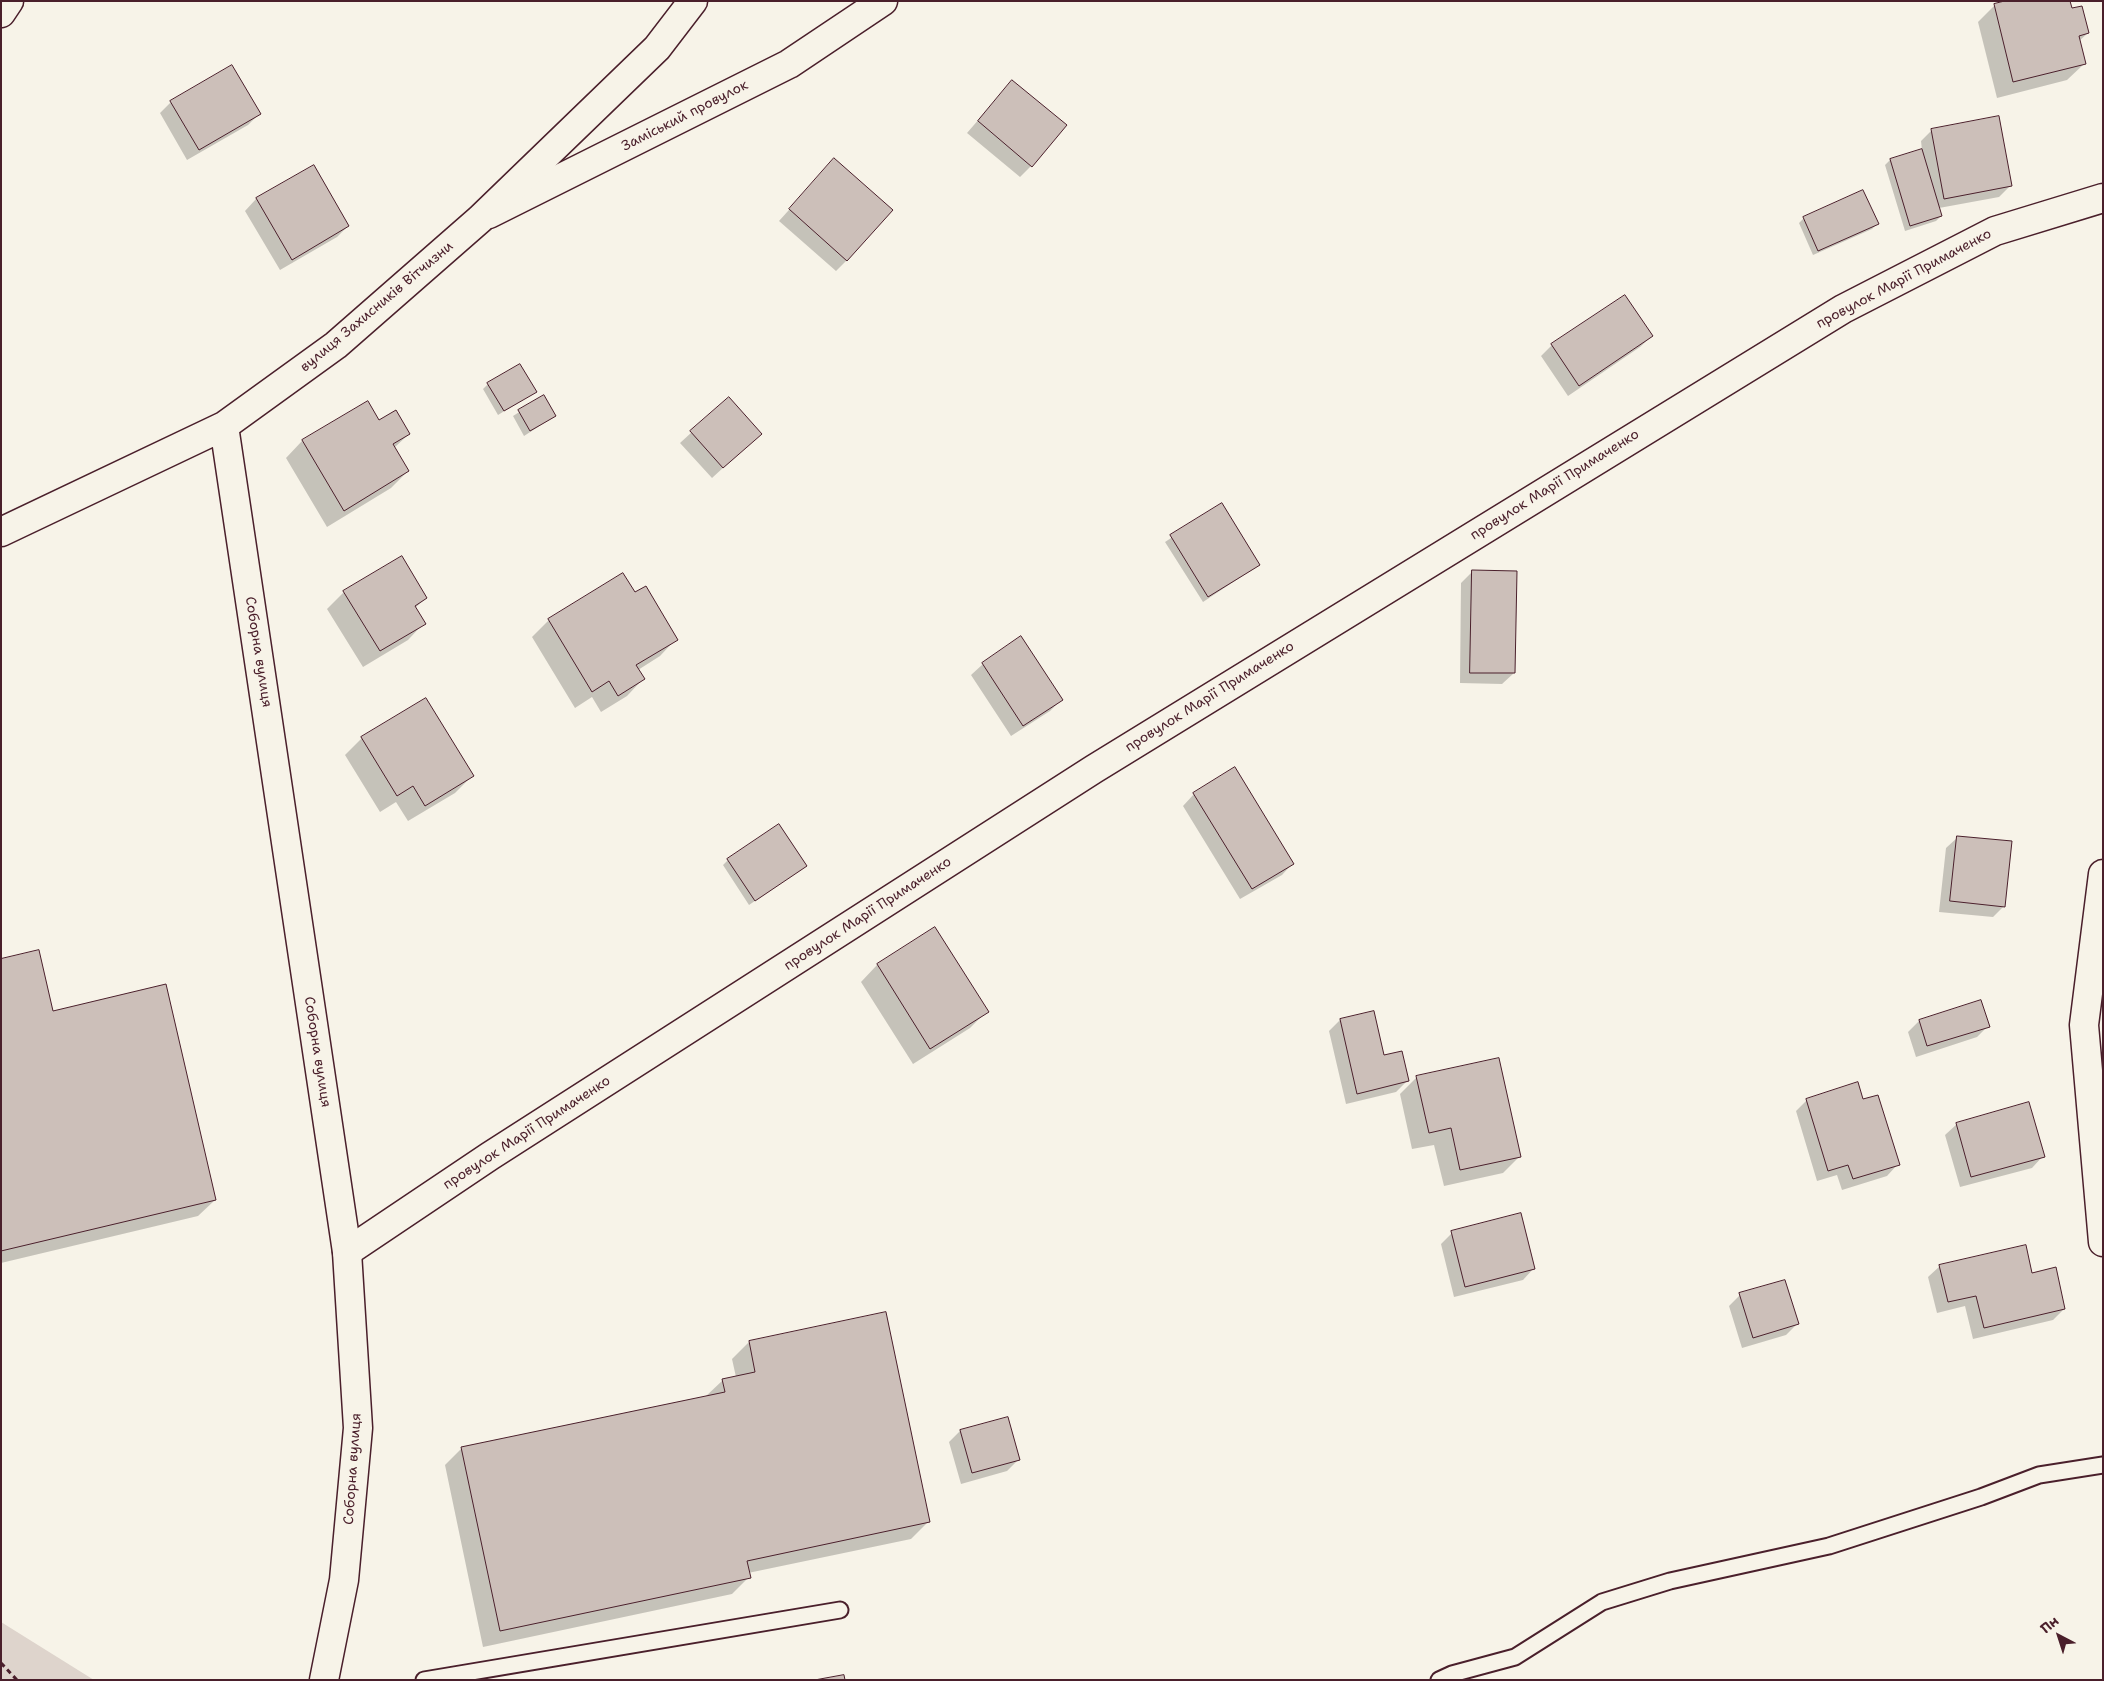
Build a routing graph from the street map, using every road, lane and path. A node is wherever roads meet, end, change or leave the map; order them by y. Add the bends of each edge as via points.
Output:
1 (9, 1) edge
2 (694, 1) edge
3 (883, 1) edge
4 (1, 13) edge
5 (2103, 198) edge
6 (480, 219) junction
7 (224, 426) junction
8 (1, 532) edge
9 (2103, 874) edge
10 (2103, 1242) edge
11 (347, 1252) junction
12 (2103, 1465) edge
13 (840, 1610) dead end
14 (1, 1663) edge
15 (17, 1680) edge
16 (324, 1680) edge
17 (424, 1680) edge
18 (1439, 1680) edge

1 - 4 street
2 - 6 street, вулиця Захисників Вітчизни via 658,48
3 - 6 street, Заміський провулок via 789,64
5 - 11 street, провулок Марії Примаченко via 1995,231 1842,309 1094,769 490,1156
6 - 7 street, вулиця Захисників Вітчизни via 336,345
7 - 8 street, вулиця Захисників Вітчизни
7 - 11 street, Соборна вулиця
9 - 10 street via 2084,1025
11 - 16 street, Соборна вулиця via 358,1428 344,1580
12 - 18 lane via 2039,1475 1829,1546 1670,1581 1602,1602 1515,1657
13 - 17 lane
14 - 15 path

